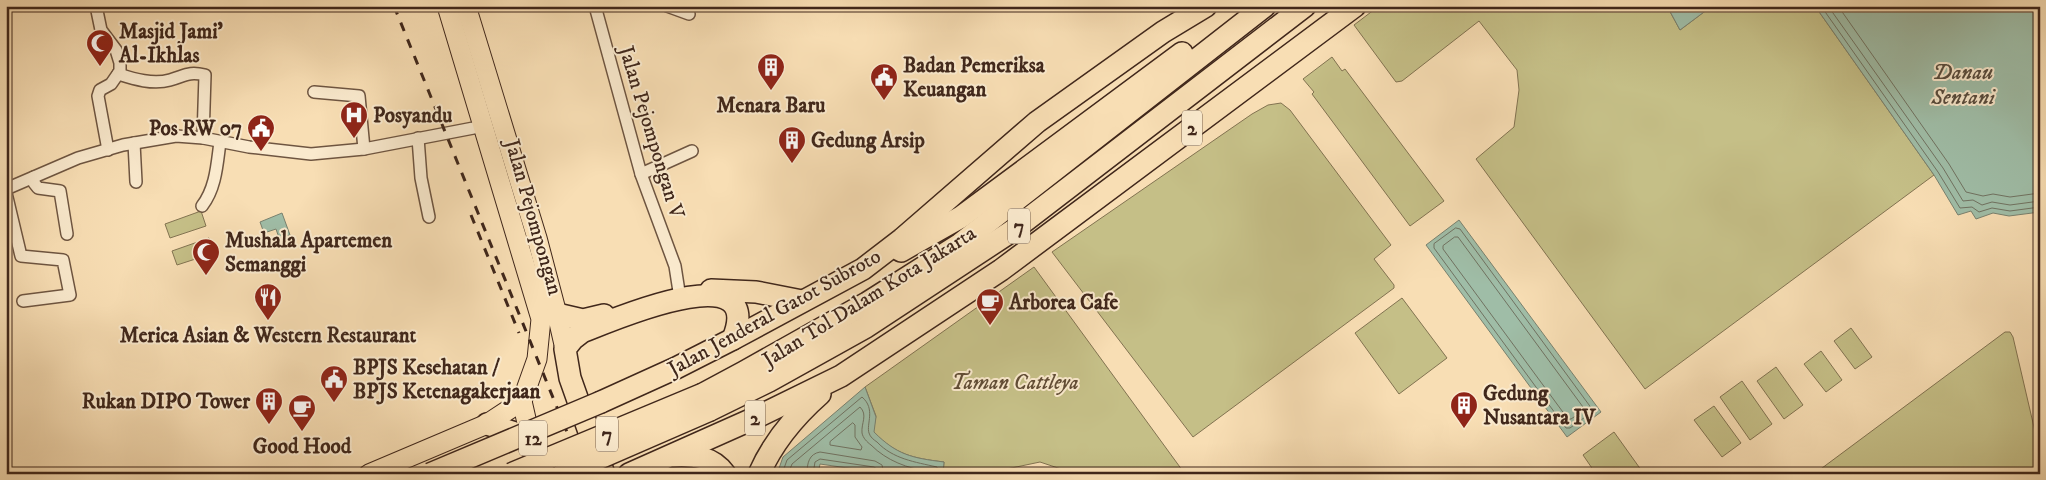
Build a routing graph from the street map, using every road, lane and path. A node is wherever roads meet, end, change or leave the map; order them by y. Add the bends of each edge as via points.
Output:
1 (96, 6) edge
2 (447, 6) edge
3 (466, 6) edge
4 (595, 6) edge
5 (667, 6) edge
6 (1206, 6) edge
7 (1248, 6) edge
8 (1264, 6) edge
9 (1305, 6) edge
10 (1355, 6) edge
11 (689, 14) dead end
12 (118, 74) junction
13 (314, 92) dead end
14 (484, 126) junction
15 (203, 138) junction
16 (418, 138) junction
17 (220, 142) junction
18 (134, 143) junction
19 (364, 149) junction
20 (108, 150) junction
21 (692, 151) dead end
22 (641, 174) junction
23 (34, 177) junction
24 (136, 182) dead end
25 (7, 187) edge
26 (202, 206) dead end
27 (429, 217) dead end
28 (67, 234) dead end
29 (863, 269) junction
30 (680, 295) junction
31 (22, 301) dead end
32 (802, 301) junction
33 (557, 314) junction
34 (734, 339) junction
35 (565, 349) junction
36 (842, 376) junction
37 (522, 401) junction
38 (706, 402) junction
39 (487, 424) junction
40 (669, 457) junction
41 (369, 474) edge
42 (430, 474) edge
43 (511, 474) edge
44 (543, 474) edge
45 (549, 474) edge
46 (562, 474) edge
47 (604, 474) edge
48 (629, 474) edge
49 (724, 474) edge
50 (759, 474) edge

1 - 12 street via 101,30 118,54
2 - 14 main road, Jalan Pejompongan
3 - 33 main road, Jalan Pejompongan
4 - 22 street, Jalan Pejompongan V
5 - 11 street
6 - 29 highway, Jalan Jenderal Gatot Subroto via 1163,32 1036,122
7 - 29 highway via 961,217
8 - 38 highway, Jalan Tol Dalam Kota Jakarta / 7 via 960,244 867,303 744,372
9 - 38 highway, Jalan Tol Dalam Kota Jakarta / 7 via 1012,231 866,327 769,381
10 - 36 highway, 2 via 1001,270
12 - 15 street via 155,81 169,80 185,73 205,75
12 - 20 street via 98,96
13 - 19 street via 360,96
14 - 16 street
14 - 37 main road, Jalan Pejompongan via 541,319 537,359
15 - 17 street
15 - 18 street via 176,136
16 - 19 street
16 - 27 street via 421,178
17 - 19 street via 311,154
17 - 26 street via 209,196
18 - 20 street
18 - 24 street
20 - 23 street via 78,158
21 - 22 street
22 - 30 street, Jalan Pejompongan V via 671,252
23 - 25 street
23 - 28 street via 38,188 60,190
25 - 31 street via 22,256 63,260 70,295
29 - 32 highway, Jalan Jenderal Gatot Subroto
30 - 32 highway via 723,289
30 - 33 highway via 592,319
30 - 34 highway via 727,299 738,312 739,325
30 - 35 highway via 582,332
32 - 34 highway, Jalan Jenderal Gatot Subroto
33 - 35 main road, Jalan Pejompongan
34 - 42 highway, Jalan Jenderal Gatot Subroto, bridge via 600,402
35 - 47 highway via 570,378
36 - 40 highway, 2
36 - 50 highway via 793,421 771,450
37 - 39 main road
37 - 45 main road, 12 via 527,423
38 - 43 highway, Jalan Tol Dalam Kota Jakarta / 7, bridge
38 - 46 highway, Jalan Tol Dalam Kota Jakarta / 7, bridge
39 - 41 main road
39 - 44 highway via 529,441
40 - 48 highway, 2
40 - 49 highway via 707,458

